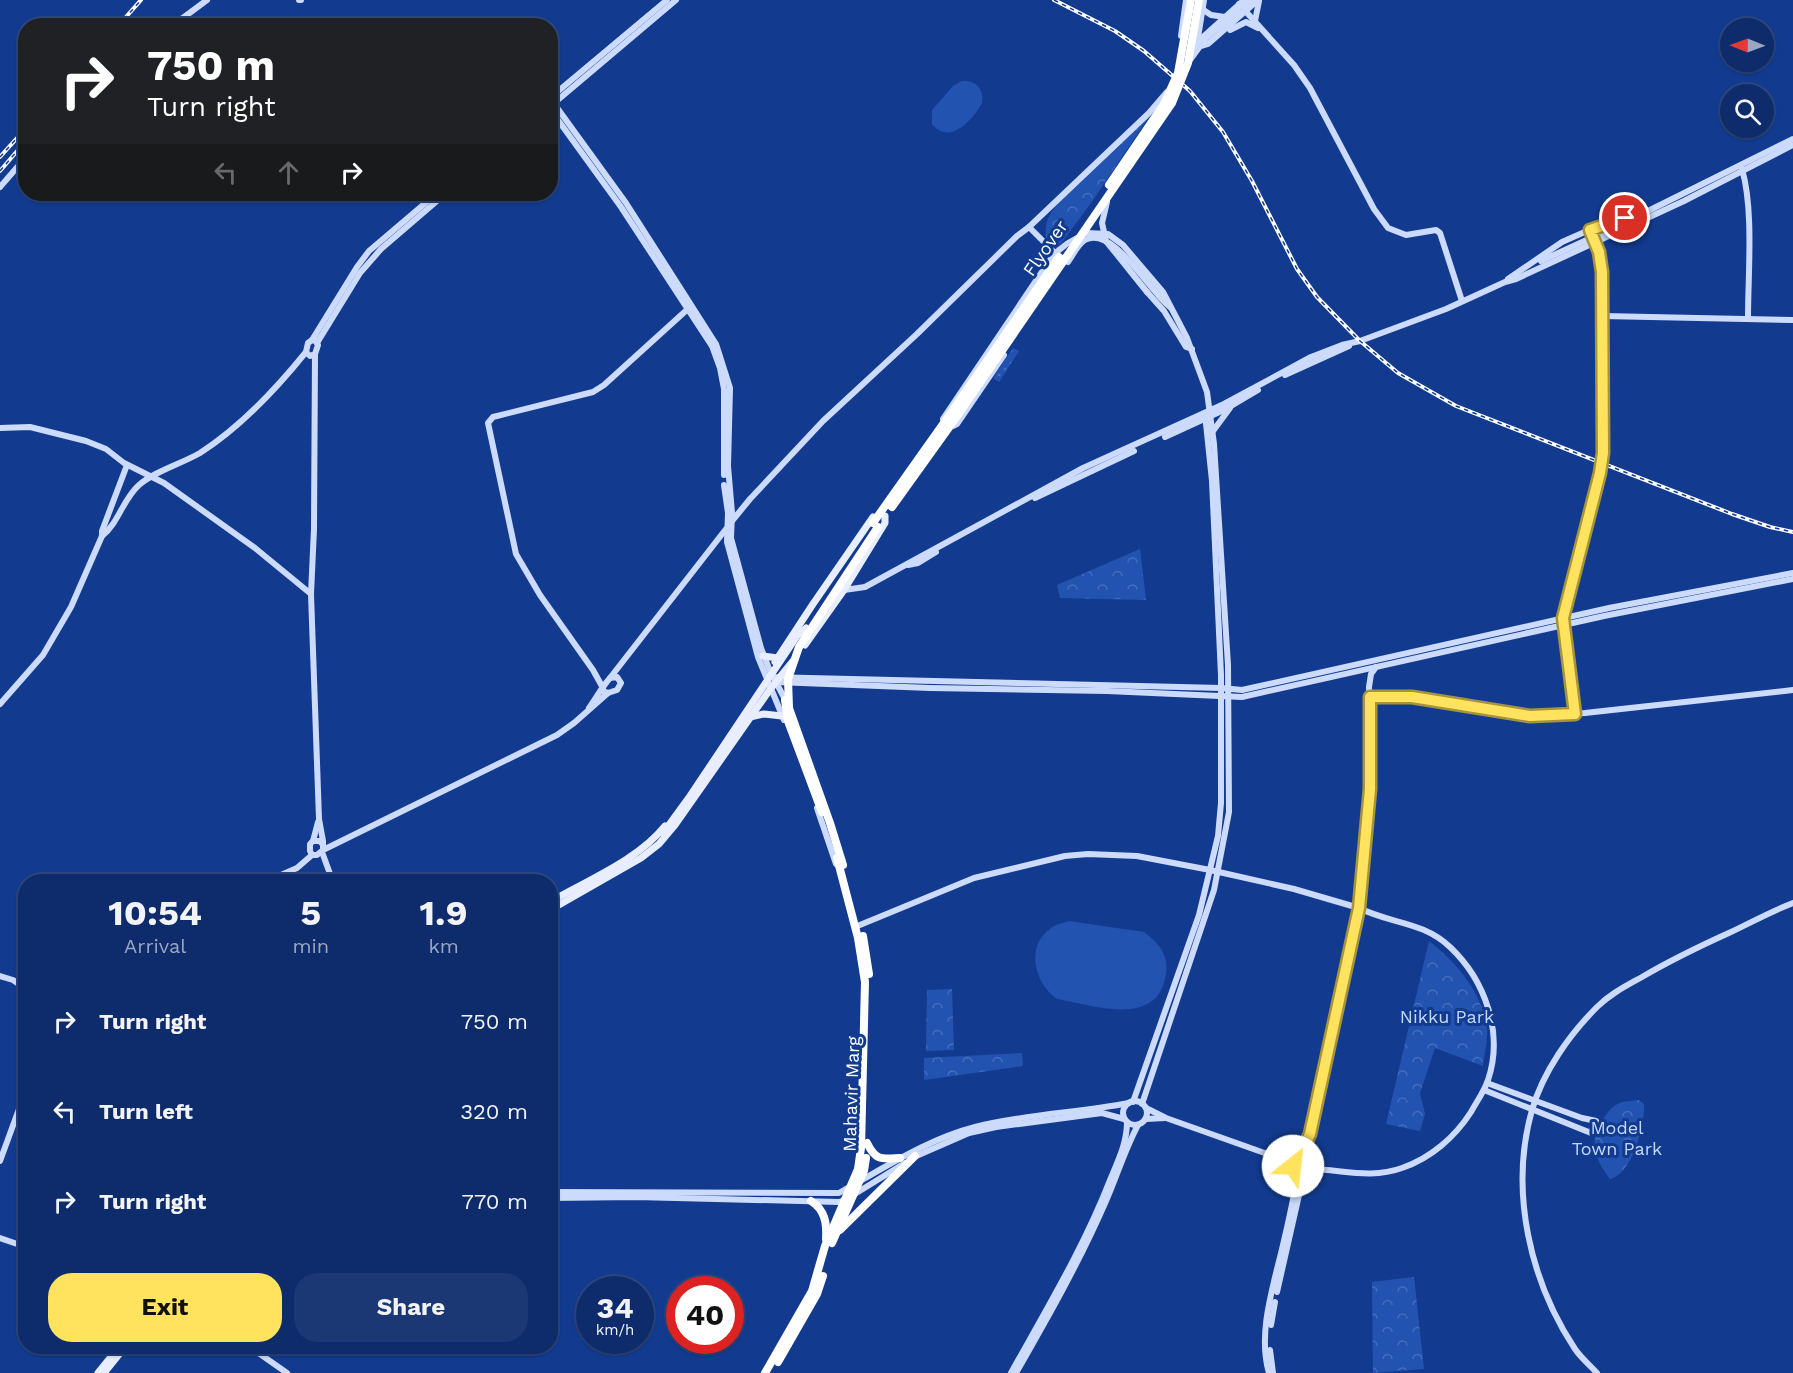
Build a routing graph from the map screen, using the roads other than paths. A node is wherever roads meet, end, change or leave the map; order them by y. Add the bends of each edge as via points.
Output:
1 (207, 0) edge
2 (667, 0) edge
3 (676, 0) edge
4 (1186, 0) edge
5 (1191, 0) edge
6 (1204, 0) edge
7 (1251, 0) edge
8 (1258, 0) edge
9 (1241, 2) edge
10 (1201, 4) edge
11 (1246, 11) junction
12 (1225, 16) junction
13 (183, 18) edge
14 (1255, 21) junction
15 (1268, 36) junction
16 (1207, 44) junction
17 (1196, 47) junction
18 (1188, 63) junction
19 (1171, 88) junction
20 (558, 97) edge
21 (558, 97) edge
22 (558, 113) edge
23 (1793, 139) edge
24 (1793, 145) edge
25 (18, 167) edge
26 (1742, 168) junction
27 (0, 187) edge
28 (1108, 195) junction
29 (428, 201) edge
30 (436, 201) edge
31 (1644, 213) junction
32 (1029, 227) junction
33 (1590, 230) junction
34 (1594, 240) junction
35 (1054, 254) junction
36 (1067, 263) junction
37 (1527, 267) junction
38 (1505, 282) junction
39 (1462, 301) junction
40 (691, 307) junction
41 (1170, 307) junction
42 (1603, 316) junction
43 (1748, 318) junction
44 (1793, 320) edge
45 (315, 341) junction
46 (1352, 344) junction
47 (1192, 349) junction
48 (306, 352) junction
49 (315, 354) junction
50 (1232, 405) junction
51 (1208, 415) junction
52 (948, 423) junction
53 (0, 428) edge
54 (1213, 431) junction
55 (127, 465) junction
56 (153, 476) junction
57 (879, 520) junction
58 (732, 522) junction
59 (727, 528) junction
60 (102, 536) junction
61 (1793, 573) edge
62 (1793, 579) edge
63 (844, 590) junction
64 (311, 594) junction
65 (1562, 622) junction
66 (806, 628) junction
67 (764, 656) junction
68 (778, 658) junction
69 (1376, 667) junction
70 (1359, 670) junction
71 (773, 679) junction
72 (609, 684) junction
73 (1369, 687) junction
74 (1793, 690) edge
75 (1225, 693) junction
76 (1370, 697) junction
77 (0, 704) edge
78 (1575, 714) junction
79 (782, 716) junction
80 (750, 717) junction
81 (659, 834) junction
82 (321, 845) junction
83 (313, 855) junction
84 (842, 868) junction
85 (1210, 870) junction
86 (329, 871) junction
87 (1218, 872) junction
88 (283, 874) edge
89 (330, 874) edge
90 (558, 897) edge
91 (1793, 903) edge
92 (558, 905) edge
93 (1359, 908) junction
94 (857, 926) junction
95 (0, 976) edge
96 (18, 984) edge
97 (1158, 1045) junction
98 (1487, 1083) junction
99 (1484, 1090) junction
100 (1535, 1101) junction
101 (1131, 1102) junction
102 (1144, 1106) junction
103 (1532, 1109) junction
104 (18, 1112) edge
105 (1166, 1118) junction
106 (1146, 1119) junction
107 (1126, 1121) junction
108 (1138, 1125) junction
109 (867, 1143) junction
110 (1309, 1154) junction
111 (915, 1156) junction
112 (900, 1158) junction
113 (1293, 1159) junction
114 (0, 1161) edge
115 (1312, 1169) junction
116 (1330, 1170) junction
117 (1301, 1172) junction
118 (859, 1182) junction
119 (852, 1190) junction
120 (558, 1192) edge
121 (558, 1198) edge
122 (845, 1200) junction
123 (811, 1201) junction
124 (836, 1234) junction
125 (0, 1238) edge
126 (18, 1244) edge
127 (825, 1246) junction
128 (115, 1354) edge
129 (117, 1354) edge
130 (260, 1354) edge
131 (98, 1373) edge
132 (104, 1373) edge
133 (287, 1373) edge
134 (765, 1373) edge
135 (772, 1373) edge
136 (1011, 1373) edge
137 (1016, 1373) edge
138 (1271, 1373) edge
139 (1597, 1373) edge

1 - 13 street
2 - 20 street
3 - 21 street
4 - 17 street via 1181,37 1188,46
5 - 19 highway, Flyover, bridge via 1178,73
6 - 10 street
7 - 18 street, Flyover, bridge via 1206,38
8 - 11 street
8 - 14 street
9 - 11 street
9 - 12 street
10 - 12 street via 1211,15
10 - 17 street
10 - 18 highway, Flyover, bridge
11 - 14 street
11 - 16 street
12 - 17 street
14 - 15 street
15 - 16 street via 1246,22
15 - 39 street via 1310,88 1388,228 1406,235 1431,230 1440,233
16 - 17 street
18 - 28 highway, Flyover, bridge via 1172,103
19 - 32 street, Flyover
19 - 52 highway, Flyover, bridge via 1164,104
22 - 40 street
23 - 26 street
24 - 26 street
25 - 27 street
26 - 31 street
26 - 34 street
26 - 43 street via 1748,206
28 - 47 street, Flyover, bridge via 1102,223 1106,241 1164,311 1186,347
28 - 52 highway, Flyover, bridge
29 - 45 street via 369,251
30 - 45 street via 365,267
31 - 33 street
31 - 34 street
32 - 35 street
32 - 58 street, Flyover via 823,421
33 - 34 street
33 - 37 street via 1562,242
34 - 37 street
34 - 38 street
34 - 42 street via 1601,259
35 - 36 street
35 - 41 street via 1086,233 1108,234 1130,253 1163,292
35 - 52 street via 951,404 943,418
36 - 41 street via 1088,238 1111,242
36 - 52 street via 957,424
37 - 38 street
38 - 39 street
39 - 46 street
40 - 58 street via 717,344 730,388 728,466
40 - 59 street via 712,346 724,389
40 - 72 street via 593,392 493,417 488,423 518,559 593,670
41 - 47 street
42 - 43 street
42 - 65 street via 1602,463
43 - 44 street
45 - 48 street via 308,344
45 - 49 street
46 - 50 street
46 - 51 street via 1311,357
47 - 51 street via 1207,392
48 - 49 street via 310,356
48 - 56 street via 278,386 221,437
49 - 64 street
50 - 51 street
50 - 54 street
51 - 54 street
51 - 63 street via 1084,473 918,563 865,587
51 - 75 street
52 - 57 highway
53 - 55 street via 30,427 86,441 106,449
54 - 75 street
55 - 56 street
55 - 60 street
56 - 60 street via 135,489
56 - 64 street via 255,548
57 - 63 main road via 885,523
57 - 66 highway
57 - 68 main road via 872,518
57 - 84 highway, bridge via 799,647 788,679 791,719 830,823
58 - 59 street, Flyover
58 - 67 street via 731,538
59 - 71 street via 727,542 749,628
59 - 72 street, Flyover
60 - 77 street via 71,607 44,655
61 - 65 street via 1617,606
62 - 65 street
63 - 71 main road
64 - 82 street
65 - 69 street
65 - 75 street
65 - 78 street
66 - 81 main road, bridge via 696,788
66 - 84 highway, bridge via 787,669 786,709
67 - 68 main road
67 - 71 street
68 - 71 main road
69 - 70 street
69 - 73 street
70 - 73 street
70 - 75 street via 1242,698
71 - 75 street
71 - 79 street
71 - 80 main road
71 - 81 main road
71 - 84 street via 792,712 824,796 843,851 846,867
72 - 82 street, Flyover via 558,735 340,841
73 - 76 street
74 - 78 street
75 - 85 street via 1221,803
75 - 87 street via 1228,812
76 - 78 street via 1412,697 1530,716
76 - 93 street via 1370,789
79 - 80 main road
79 - 84 street via 837,868
80 - 92 main road via 659,844
81 - 90 main road via 642,849
82 - 83 street, Flyover
82 - 83 street via 309,847
82 - 86 street
83 - 86 street
83 - 88 street, Flyover
84 - 94 highway, Mahavir Marg
85 - 87 street
85 - 94 street via 1137,856 1065,856 969,880
85 - 97 street
86 - 89 street
87 - 93 street
87 - 97 street via 1203,926
91 - 100 street via 1671,960 1615,992 1597,1007 1556,1059
93 - 98 street via 1427,930 1464,962 1485,998 1491,1019 1492,1059
93 - 110 street via 1310,1134
94 - 109 highway, Mahavir Marg via 867,957 871,1005
94 - 119 highway, Mahavir Marg via 865,982 865,1016 861,1148
95 - 96 street
97 - 101 street
97 - 102 street
98 - 99 street
98 - 100 street
99 - 103 street
99 - 116 street via 1457,1132 1415,1163 1380,1174
100 - 103 street
100 - 103 street via 1596,1121 1591,1133
101 - 102 street
101 - 107 street via 1123,1112
101 - 112 street via 976,1127 921,1146
102 - 105 street
102 - 106 street
103 - 139 street via 1523,1165 1528,1234 1535,1266 1576,1351
104 - 114 street
105 - 106 street
105 - 113 street
106 - 108 street
107 - 108 street
107 - 111 street via 1102,1113 1005,1126 969,1133
107 - 136 street via 1125,1141 1102,1200 1064,1279
108 - 137 street via 1068,1281
109 - 112 highway via 876,1157
109 - 118 highway, Mahavir Marg
110 - 113 street
110 - 115 street
110 - 116 street
111 - 119 street
111 - 124 highway
112 - 118 street
113 - 117 street
115 - 116 street
115 - 117 street
117 - 138 street via 1269,1335
118 - 119 highway, Mahavir Marg
119 - 120 street
119 - 122 highway, Mahavir Marg
119 - 124 highway, Mahavir Marg
121 - 123 street
122 - 123 street
122 - 127 highway, Mahavir Marg
123 - 127 highway via 824,1213
124 - 135 highway, Mahavir Marg via 817,1294
125 - 126 street
127 - 134 highway, Mahavir Marg via 812,1291
128 - 131 main road
129 - 132 main road
130 - 133 street

